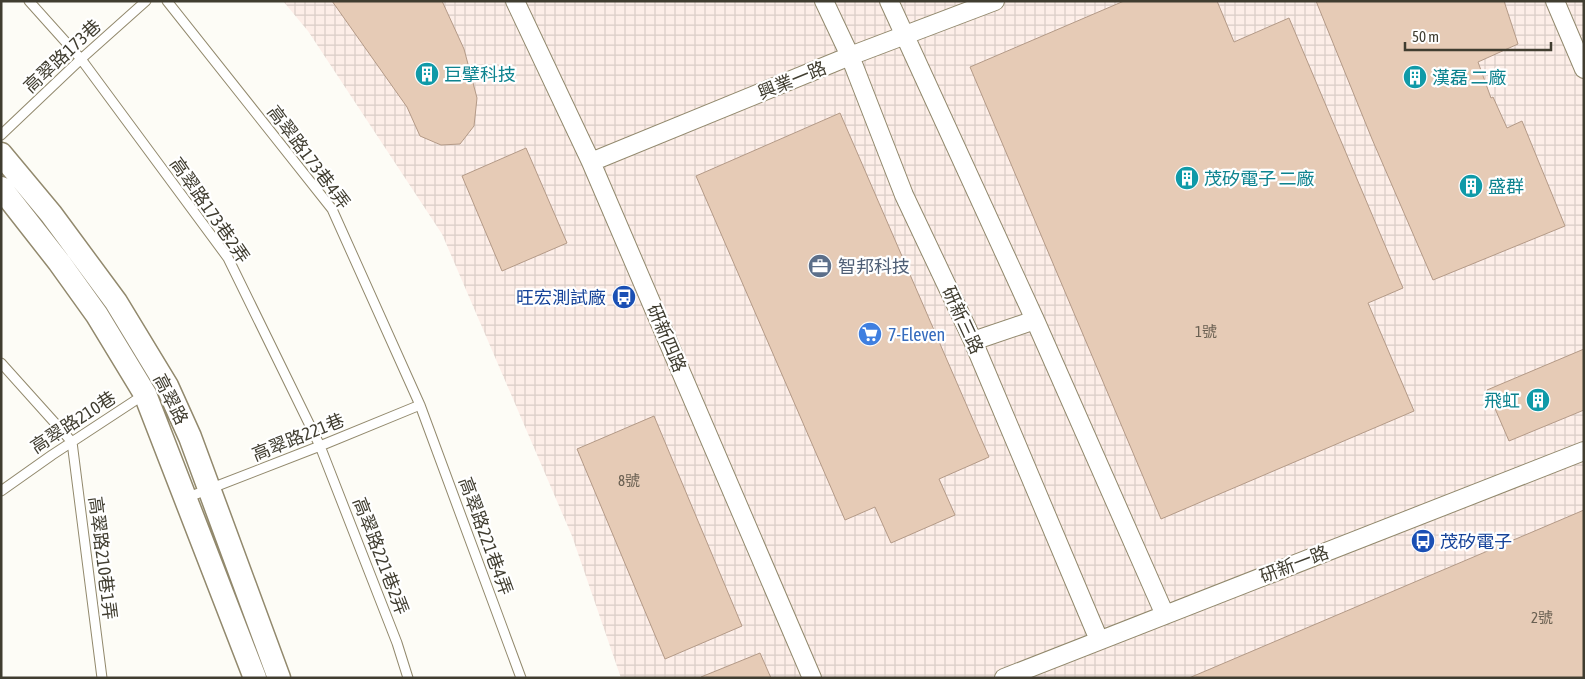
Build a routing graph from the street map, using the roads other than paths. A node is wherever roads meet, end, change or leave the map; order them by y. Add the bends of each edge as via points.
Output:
1 (29, 1) edge
2 (146, 1) edge
3 (167, 1) edge
4 (515, 1) edge
5 (824, 1) edge
6 (889, 1) edge
7 (995, 1) edge
8 (1555, 1) edge
9 (905, 36) junction
10 (850, 56) junction
11 (81, 59) junction
12 (1584, 69) edge
13 (1, 135) edge
14 (1, 154) edge
15 (591, 162) junction
16 (1, 188) edge
17 (1035, 320) junction
18 (973, 341) junction
19 (1, 363) edge
20 (156, 390) junction
21 (420, 405) junction
22 (72, 442) junction
23 (320, 446) junction
24 (1584, 450) edge
25 (210, 489) junction
26 (1, 490) edge
27 (186, 498) junction
28 (1165, 615) junction
29 (1099, 640) junction
30 (102, 678) edge
31 (256, 678) edge
32 (279, 678) edge
33 (408, 678) edge
34 (521, 678) edge
35 (812, 678) edge
36 (1004, 678) edge

1 - 11 lane, 高翠路173巷2弄
2 - 11 lane, 高翠路173巷
3 - 21 lane, 高翠路173巷4弄 via 332,209
4 - 15 street, 研新四路
5 - 10 street, 研新三路
6 - 9 street
7 - 9 street, 興業一路
8 - 12 street
9 - 10 street, 興業一路
9 - 17 street
10 - 15 street, 興業一路
10 - 18 street, 研新三路 via 904,195
11 - 13 lane, 高翠路173巷
11 - 23 lane, 高翠路173巷2弄 via 228,258
14 - 20 street, 高翠路 via 51,214 116,302
15 - 35 street, 研新四路
16 - 20 street, 高翠路
17 - 18 street
17 - 28 street
18 - 29 street, 研新三路
19 - 22 lane
20 - 22 lane, 高翠路210巷
20 - 25 street, 高翠路 via 190,437
20 - 27 street, 高翠路
21 - 23 lane, 高翠路221巷
21 - 34 lane, 高翠路221巷4弄
22 - 26 lane, 高翠路210巷
22 - 30 lane, 高翠路210巷1弄
23 - 25 lane, 高翠路221巷
23 - 33 lane, 高翠路221巷2弄
24 - 28 street, 研新一路
25 - 27 lane, 高翠路221巷
25 - 32 street, 高翠路
27 - 31 street, 高翠路
28 - 29 street, 研新一路
29 - 36 street, 研新一路

